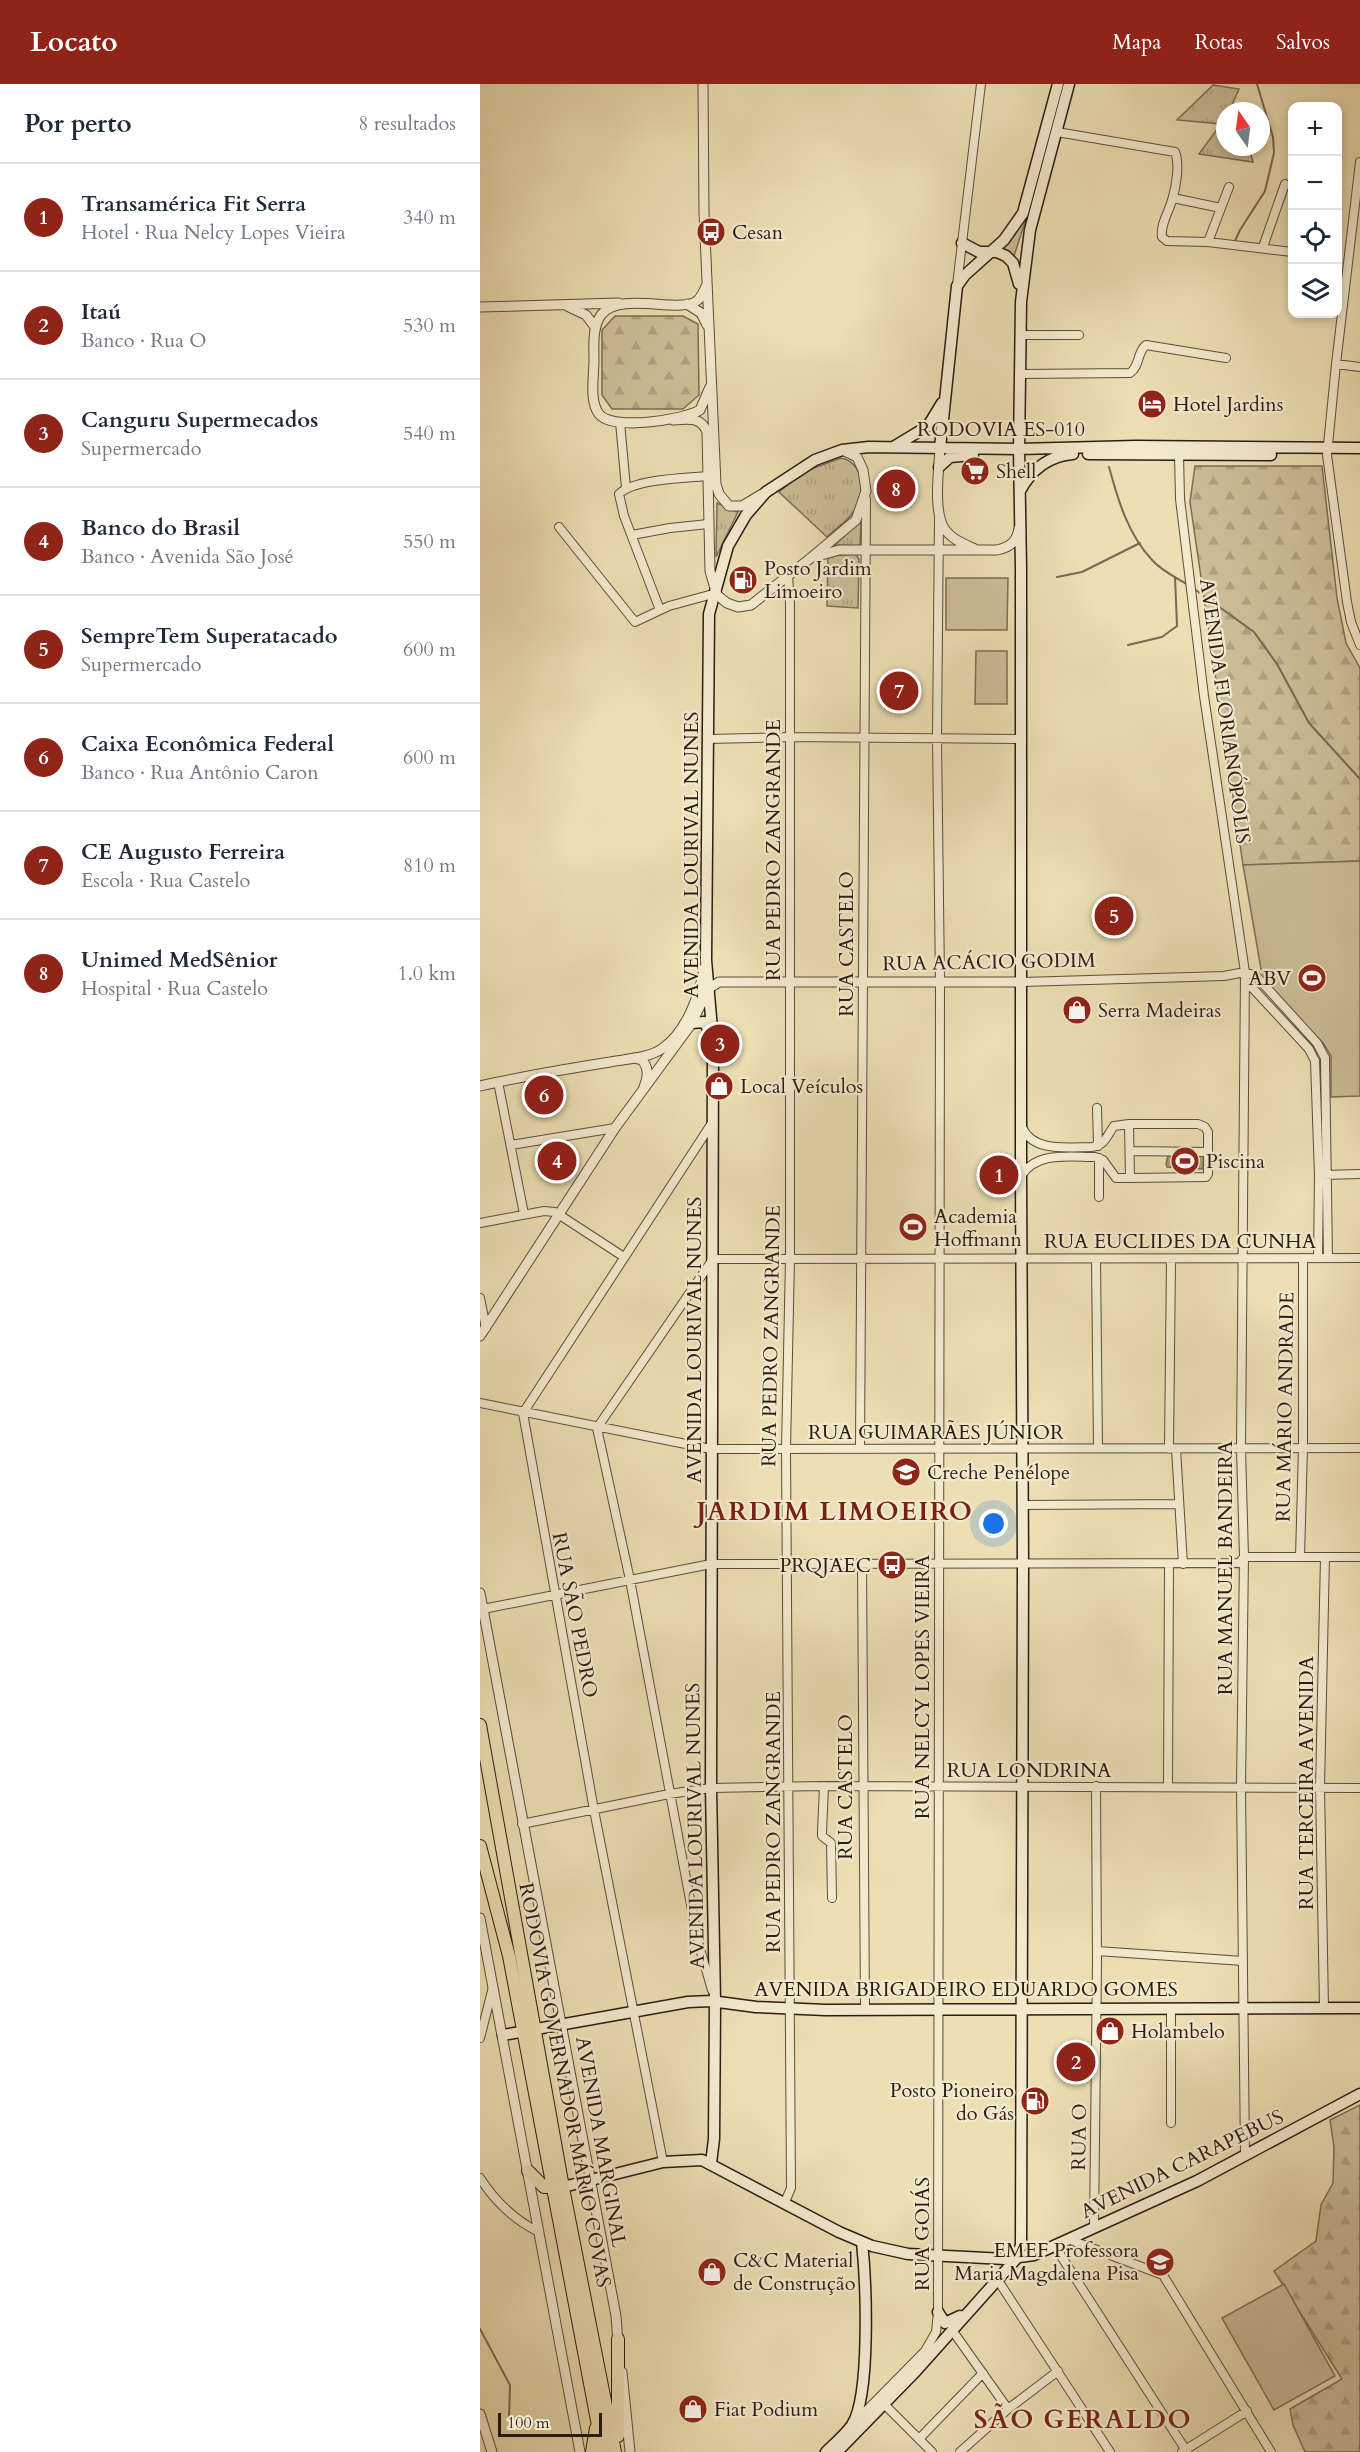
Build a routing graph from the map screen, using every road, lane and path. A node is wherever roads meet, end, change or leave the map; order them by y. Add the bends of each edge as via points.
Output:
1 (702, 84) edge
2 (981, 84) edge
3 (1058, 84) edge
4 (1069, 84) edge
5 (1057, 132) junction
6 (1360, 162) edge
7 (1285, 184) dead end
8 (1229, 187) dead end
9 (1173, 198) junction
10 (1221, 208) junction
11 (1208, 242) junction
12 (962, 243) junction
13 (1263, 247) junction
14 (1288, 251) edge
15 (992, 252) junction
16 (1342, 260) edge
17 (1348, 261) junction
18 (709, 282) junction
19 (957, 286) junction
20 (1020, 302) junction
21 (631, 303) junction
22 (687, 304) junction
23 (562, 305) junction
24 (480, 307) edge
25 (595, 327) junction
26 (709, 330) junction
27 (1020, 335) junction
28 (1079, 335) dead end
29 (1226, 358) dead end
30 (1336, 364) junction
31 (1360, 367) edge
32 (1020, 374) junction
33 (712, 382) junction
34 (945, 394) junction
35 (673, 420) junction
36 (620, 422) junction
37 (892, 447) junction
38 (940, 448) junction
39 (1360, 448) edge
40 (1002, 449) junction
41 (1019, 449) junction
42 (842, 450) junction
43 (1328, 452) junction
44 (1179, 454) junction
45 (1360, 455) edge
46 (939, 467) junction
47 (707, 476) junction
48 (626, 488) junction
49 (866, 491) junction
50 (766, 492) junction
51 (1020, 492) junction
52 (939, 501) junction
53 (1020, 523) junction
54 (708, 524) junction
55 (559, 527) dead end
56 (632, 535) junction
57 (864, 550) junction
58 (940, 551) junction
59 (980, 551) junction
60 (813, 557) junction
61 (788, 576) junction
62 (714, 592) junction
63 (660, 609) junction
64 (1360, 645) edge
65 (790, 737) junction
66 (863, 737) junction
67 (937, 737) junction
68 (708, 739) junction
69 (1022, 739) junction
70 (706, 960) junction
71 (1245, 976) junction
72 (789, 981) junction
73 (864, 981) junction
74 (940, 981) junction
75 (1022, 982) junction
76 (708, 989) junction
77 (1293, 1019) junction
78 (692, 1023) junction
79 (1286, 1025) junction
80 (713, 1040) junction
81 (632, 1058) junction
82 (498, 1082) junction
83 (480, 1086) edge
84 (641, 1095) junction
85 (1097, 1108) dead end
86 (1021, 1122) junction
87 (712, 1123) junction
88 (1129, 1124) junction
89 (615, 1128) junction
90 (511, 1144) junction
91 (1098, 1146) junction
92 (1130, 1151) junction
93 (1208, 1152) junction
94 (1099, 1158) junction
95 (1360, 1174) edge
96 (1323, 1175) junction
97 (1021, 1177) junction
98 (1130, 1178) junction
99 (1099, 1197) dead end
100 (524, 1214) junction
101 (560, 1214) junction
102 (480, 1223) edge
103 (624, 1257) junction
104 (863, 1257) junction
105 (1328, 1257) junction
106 (712, 1258) junction
107 (939, 1258) junction
108 (1017, 1258) junction
109 (1242, 1258) junction
110 (1303, 1258) junction
111 (1318, 1258) junction
112 (1360, 1258) edge
113 (789, 1259) junction
114 (1096, 1259) junction
115 (1171, 1259) junction
116 (480, 1298) edge
117 (486, 1328) junction
118 (480, 1336) edge
119 (480, 1403) edge
120 (523, 1413) junction
121 (597, 1428) junction
122 (939, 1448) junction
123 (1022, 1448) junction
124 (1098, 1448) junction
125 (1241, 1448) junction
126 (1303, 1448) junction
127 (1360, 1448) edge
128 (711, 1449) junction
129 (786, 1449) junction
130 (860, 1449) junction
131 (1173, 1449) junction
132 (1178, 1504) junction
133 (1022, 1505) junction
134 (1244, 1557) junction
135 (1300, 1557) junction
136 (1325, 1557) junction
137 (1360, 1557) edge
138 (862, 1563) junction
139 (938, 1563) junction
140 (711, 1564) junction
141 (788, 1564) junction
142 (1168, 1564) junction
143 (1183, 1564) junction
144 (1023, 1565) junction
145 (630, 1580) junction
146 (480, 1593) edge
147 (554, 1595) junction
148 (483, 1609) junction
149 (480, 1725) edge
150 (790, 1786) junction
151 (824, 1786) junction
152 (1022, 1786) junction
153 (1096, 1786) junction
154 (863, 1787) junction
155 (938, 1787) junction
156 (1168, 1787) junction
157 (1241, 1787) junction
158 (1320, 1787) junction
159 (711, 1788) junction
160 (1360, 1788) edge
161 (669, 1794) junction
162 (594, 1810) junction
163 (522, 1824) junction
164 (480, 1846) edge
165 (832, 1898) dead end
166 (480, 1918) edge
167 (713, 1938) junction
168 (698, 1942) junction
169 (482, 1943) edge
170 (1097, 1951) junction
171 (1243, 1962) junction
172 (493, 1987) junction
173 (716, 2002) junction
174 (1324, 2008) junction
175 (1360, 2008) edge
176 (790, 2009) junction
177 (939, 2009) junction
178 (1021, 2009) junction
179 (1097, 2009) junction
180 (1171, 2009) junction
181 (1244, 2009) junction
182 (866, 2010) junction
183 (635, 2011) junction
184 (561, 2023) junction
185 (529, 2029) junction
186 (503, 2034) junction
187 (480, 2038) edge
188 (1360, 2094) edge
189 (1171, 2123) dead end
190 (1245, 2156) junction
191 (663, 2162) junction
192 (711, 2163) junction
193 (528, 2171) junction
194 (480, 2178) edge
195 (590, 2180) junction
196 (558, 2187) junction
197 (785, 2202) junction
198 (1094, 2228) junction
199 (537, 2231) junction
200 (1068, 2240) junction
201 (862, 2242) junction
202 (1054, 2246) junction
203 (938, 2256) junction
204 (1016, 2259) junction
205 (998, 2279) junction
206 (976, 2303) junction
207 (938, 2312) junction
208 (952, 2330) junction
209 (618, 2338) junction
210 (1058, 2371) junction
211 (983, 2373) junction
212 (884, 2404) junction
213 (1008, 2409) junction
214 (1247, 2411) junction
215 (480, 2414) edge
216 (597, 2418) junction
217 (852, 2425) junction
218 (919, 2439) junction
219 (1185, 2451) edge
220 (492, 2452) edge
221 (580, 2452) edge
222 (592, 2452) edge
223 (603, 2452) edge
224 (616, 2452) edge
225 (630, 2452) edge
226 (826, 2452) edge
227 (837, 2452) edge
228 (932, 2452) edge
229 (960, 2452) edge
230 (1110, 2452) edge
231 (1271, 2452) edge

1 - 18 street
2 - 12 street
3 - 15 main road via 1023,213
4 - 5 main road
5 - 9 street via 1172,151 1177,158
5 - 20 main road via 1030,230
6 - 17 street
7 - 13 street
8 - 10 street
9 - 10 street
9 - 11 street via 1161,237 1167,241
10 - 11 street
11 - 13 street
12 - 15 main road via 979,252
12 - 19 street
13 - 14 street
15 - 19 main road
15 - 20 main road via 1013,262
16 - 17 street
17 - 30 street
18 - 22 street via 699,299
18 - 26 street
19 - 34 main road
20 - 27 main road
21 - 22 street
21 - 23 street
21 - 25 street via 606,310
22 - 26 street via 701,313
23 - 24 street
23 - 25 street via 582,311
25 - 36 street via 595,408 604,419
26 - 33 street
27 - 28 street
27 - 32 main road
29 - 32 street via 1146,345 1130,373
30 - 31 street
30 - 43 street
32 - 41 main road
33 - 35 street via 700,410
33 - 50 street via 719,494 729,506 742,506
34 - 37 main road via 928,426
34 - 38 main road
35 - 36 street
35 - 47 street via 691,418 704,426
36 - 48 street
37 - 38 main road, RODOVIA ES-010
37 - 42 main road, RODOVIA ES-010
38 - 40 main road, RODOVIA ES-010
38 - 46 street
39 - 43 main road, RODOVIA ES-010
40 - 41 main road, RODOVIA ES-010
40 - 46 main road via 994,454 950,457
41 - 43 main road, RODOVIA ES-010 via 1136,446
41 - 51 main road
42 - 49 street, RUA CASTELO via 854,454 860,462
42 - 50 main road, RODOVIA ES-010 via 806,465
43 - 44 main road, RODOVIA ES-010
43 - 45 main road, RODOVIA ES-010
43 - 64 street via 1347,602
44 - 51 main road, RODOVIA ES-010 via 1060,455 1032,472
44 - 71 street, AVENIDA FLORIANÓPOLIS via 1180,500 1203,685
46 - 52 street
47 - 48 street
47 - 54 street
48 - 56 street via 619,494 619,502
49 - 57 street, RUA CASTELO
49 - 60 street via 856,520
50 - 62 main road, RODOVIA ES-010 via 746,515 728,546
51 - 53 main road
52 - 58 street, RUA NELCY LOPES VIEIRA
52 - 59 street via 945,530
53 - 59 street via 1011,545
53 - 69 main road
54 - 56 street
54 - 62 street
55 - 63 street via 634,622
56 - 63 street
57 - 58 street
57 - 60 street via 839,550
57 - 66 street, RUA CASTELO
58 - 59 street
58 - 67 street, RUA NELCY LOPES VIEIRA
60 - 61 street
61 - 62 street via 751,605 732,605
61 - 65 street, RUA PEDRO ZANGRANDE
62 - 63 street
62 - 68 main road, AVENIDA LOURIVAL NUNES via 709,614
65 - 66 street
65 - 68 street
65 - 72 street, RUA PEDRO ZANGRANDE
66 - 67 street
66 - 73 street, RUA CASTELO
67 - 69 street
67 - 74 street, RUA NELCY LOPES VIEIRA
68 - 70 main road, AVENIDA LOURIVAL NUNES
69 - 75 main road
70 - 76 main road, AVENIDA LOURIVAL NUNES
70 - 81 street via 694,1001 671,1042 661,1050
71 - 75 street, RUA ACÁCIO GODIM
71 - 77 street via 1256,976
71 - 79 street
71 - 109 street, RUA MANUEL BANDEIRA
72 - 73 street, RUA ACÁCIO GODIM
72 - 76 street, RUA ACÁCIO GODIM via 719,982
72 - 113 street, RUA PEDRO ZANGRANDE
73 - 74 street, RUA ACÁCIO GODIM
73 - 104 street, RUA CASTELO
74 - 75 street, RUA ACÁCIO GODIM
74 - 107 street, RUA NELCY LOPES VIEIRA
75 - 86 main road
76 - 78 street
76 - 80 main road, AVENIDA LOURIVAL NUNES
77 - 79 street
77 - 96 street via 1317,1043 1325,1058
78 - 80 main road via 704,1022
78 - 84 street
79 - 96 street via 1315,1061
80 - 87 main road, AVENIDA LOURIVAL NUNES
81 - 82 street
81 - 84 street via 642,1060 646,1066
82 - 83 street
82 - 90 street
84 - 89 street
85 - 91 street
86 - 91 street via 1029,1139 1040,1145
86 - 97 main road
87 - 103 street
87 - 106 main road, AVENIDA LOURIVAL NUNES
88 - 91 street via 1114,1126
88 - 92 street
88 - 93 street via 1198,1124 1208,1132
89 - 90 street
89 - 101 street
90 - 100 street
92 - 93 street
92 - 98 street
93 - 98 street via 1208,1174 1202,1179
94 - 97 street via 1043,1158 1028,1166
94 - 98 street via 1116,1178
94 - 99 street
95 - 96 street
96 - 105 street
96 - 111 street
97 - 108 main road
100 - 101 street
100 - 102 street
101 - 103 street
101 - 117 street
103 - 120 street
104 - 107 street, RUA EUCLIDES DA CUNHA
104 - 113 street, RUA EUCLIDES DA CUNHA
104 - 130 street, RUA CASTELO
105 - 111 street, RUA EUCLIDES DA CUNHA
105 - 112 street, RUA EUCLIDES DA CUNHA
106 - 113 street, RUA EUCLIDES DA CUNHA
106 - 121 street
106 - 128 main road, AVENIDA LOURIVAL NUNES
107 - 108 street, RUA EUCLIDES DA CUNHA
107 - 122 street, RUA NELCY LOPES VIEIRA
108 - 114 street, RUA EUCLIDES DA CUNHA
108 - 123 main road
109 - 110 street, RUA EUCLIDES DA CUNHA
109 - 115 street, RUA EUCLIDES DA CUNHA
109 - 125 street, RUA MANUEL BANDEIRA
110 - 111 street, RUA EUCLIDES DA CUNHA
110 - 126 street, RUA MÁRIO ANDRADE
113 - 129 street, RUA PEDRO ZANGRANDE
114 - 115 street, RUA EUCLIDES DA CUNHA
114 - 124 street
115 - 131 street
116 - 117 street
117 - 118 street
119 - 120 street, RUA GUIMARÃES JÚNIOR
120 - 121 street, RUA GUIMARÃES JÚNIOR
120 - 147 street, RUA SÃO PEDRO
121 - 128 street, RUA GUIMARÃES JÚNIOR
121 - 145 street
122 - 123 street, RUA GUIMARÃES JÚNIOR
122 - 130 street, RUA GUIMARÃES JÚNIOR
122 - 139 street, RUA NELCY LOPES VIEIRA
123 - 124 street, RUA GUIMARÃES JÚNIOR
123 - 133 main road
124 - 131 street, RUA GUIMARÃES JÚNIOR
125 - 126 street, RUA GUIMARÃES JÚNIOR
125 - 131 street, RUA GUIMARÃES JÚNIOR
125 - 134 street, RUA MANUEL BANDEIRA
126 - 127 street, RUA GUIMARÃES JÚNIOR
126 - 135 street, RUA MÁRIO ANDRADE
128 - 129 street, RUA GUIMARÃES JÚNIOR
128 - 140 main road, AVENIDA LOURIVAL NUNES
129 - 130 street, RUA GUIMARÃES JÚNIOR
129 - 141 street, RUA PEDRO ZANGRANDE
131 - 132 street
132 - 133 street
132 - 143 street
133 - 144 main road
134 - 135 street
134 - 143 street via 1239,1563
134 - 157 street, RUA MANUEL BANDEIRA
135 - 136 street
136 - 137 street
136 - 158 street, RUA TERCEIRA AVENIDA
138 - 139 street
138 - 141 street
138 - 154 street, RUA CASTELO
139 - 144 street
139 - 155 street, RUA NELCY LOPES VIEIRA
140 - 141 street
140 - 145 street
140 - 159 main road, AVENIDA LOURIVAL NUNES
141 - 150 street, RUA PEDRO ZANGRANDE
142 - 143 street
142 - 144 street
142 - 156 street
144 - 152 main road
145 - 147 street
145 - 161 street
146 - 148 street, AVENIDA MARGINAL
147 - 148 street
147 - 162 street, RUA SÃO PEDRO
148 - 163 street, AVENIDA MARGINAL
149 - 185 main road, RODOVIA GOVERNADOR MÁRIO COVAS
150 - 151 street, RUA LONDRINA
150 - 159 street, RUA LONDRINA
150 - 176 street, RUA PEDRO ZANGRANDE
151 - 154 street, RUA LONDRINA
151 - 165 street via 822,1836 831,1843
152 - 153 street, RUA LONDRINA
152 - 155 street, RUA LONDRINA
152 - 178 main road
153 - 156 street, RUA LONDRINA
153 - 170 street, RUA O
154 - 155 street, RUA LONDRINA
154 - 182 street, RUA CASTELO
155 - 177 street, RUA NELCY LOPES VIEIRA
156 - 157 street, RUA LONDRINA
157 - 158 street, RUA LONDRINA
157 - 171 street, RUA MANUEL BANDEIRA
158 - 160 street, RUA LONDRINA
158 - 174 street, RUA TERCEIRA AVENIDA
159 - 161 street, RUA LONDRINA
159 - 167 main road, AVENIDA LOURIVAL NUNES
161 - 162 street, RUA LONDRINA
161 - 168 street
162 - 163 street, RUA LONDRINA
162 - 183 street, RUA SÃO PEDRO
163 - 184 street, AVENIDA MARGINAL
164 - 185 main road, RODOVIA GOVERNADOR MÁRIO COVAS
166 - 169 street
167 - 168 street
167 - 173 main road, AVENIDA LOURIVAL NUNES
168 - 173 street
169 - 172 street
170 - 171 street
170 - 179 street, RUA O
171 - 181 street, RUA MANUEL BANDEIRA
172 - 186 street
172 - 187 street
173 - 176 main road, AVENIDA BRIGADEIRO EDUARDO GOMES
173 - 183 main road, AVENIDA BRIGADEIRO EDUARDO GOMES via 688,2002
173 - 192 main road, AVENIDA LOURIVAL NUNES
174 - 175 main road, AVENIDA BRIGADEIRO EDUARDO GOMES
174 - 181 main road, AVENIDA BRIGADEIRO EDUARDO GOMES
176 - 182 main road, AVENIDA BRIGADEIRO EDUARDO GOMES
176 - 197 street, RUA PEDRO ZANGRANDE via 791,2188
177 - 178 main road, AVENIDA BRIGADEIRO EDUARDO GOMES
177 - 182 main road, AVENIDA BRIGADEIRO EDUARDO GOMES
177 - 203 street, RUA GOIÁS
178 - 179 main road, AVENIDA BRIGADEIRO EDUARDO GOMES
178 - 204 main road via 1021,2234
179 - 180 main road, AVENIDA BRIGADEIRO EDUARDO GOMES
179 - 198 street, RUA O
180 - 181 main road, AVENIDA BRIGADEIRO EDUARDO GOMES
180 - 189 street
181 - 190 street, RUA MANUEL BANDEIRA
183 - 184 main road, AVENIDA BRIGADEIRO EDUARDO GOMES
183 - 191 street, RUA SÃO PEDRO
184 - 185 main road, AVENIDA BRIGADEIRO EDUARDO GOMES
184 - 195 street, AVENIDA MARGINAL
185 - 186 main road, AVENIDA BRIGADEIRO EDUARDO GOMES
185 - 196 main road, RODOVIA GOVERNADOR MÁRIO COVAS
186 - 193 street
188 - 190 main road, AVENIDA CARAPEBUS
190 - 198 main road, AVENIDA CARAPEBUS
191 - 192 main road via 680,2159
191 - 195 main road
192 - 197 main road
193 - 196 main road via 544,2187
193 - 199 street
194 - 199 street via 504,2208
195 - 196 main road
195 - 209 street, AVENIDA MARGINAL
196 - 216 main road, RODOVIA GOVERNADOR MÁRIO COVAS
196 - 224 main road, RODOVIA GOVERNADOR MÁRIO COVAS
197 - 201 main road
198 - 200 main road, AVENIDA CARAPEBUS
199 - 221 street
200 - 202 main road, AVENIDA CARAPEBUS
200 - 214 street via 1162,2276
201 - 203 main road
201 - 217 main road via 864,2381
202 - 204 main road, AVENIDA CARAPEBUS
202 - 219 street
203 - 204 main road
203 - 207 street, RUA GOIÁS
204 - 205 main road
205 - 206 main road
205 - 210 street
206 - 207 main road via 945,2323
206 - 208 main road
207 - 217 street, RUA GOIÁS via 936,2332 925,2351
208 - 211 street
208 - 212 main road
209 - 224 main road
209 - 225 street, AVENIDA MARGINAL
210 - 213 street
210 - 230 street
211 - 213 street
211 - 218 street
212 - 218 street
212 - 227 main road
213 - 229 street
214 - 219 street
214 - 231 street
215 - 220 street
216 - 222 main road
216 - 223 main road, RODOVIA GOVERNADOR MÁRIO COVAS
217 - 226 main road
218 - 228 street

